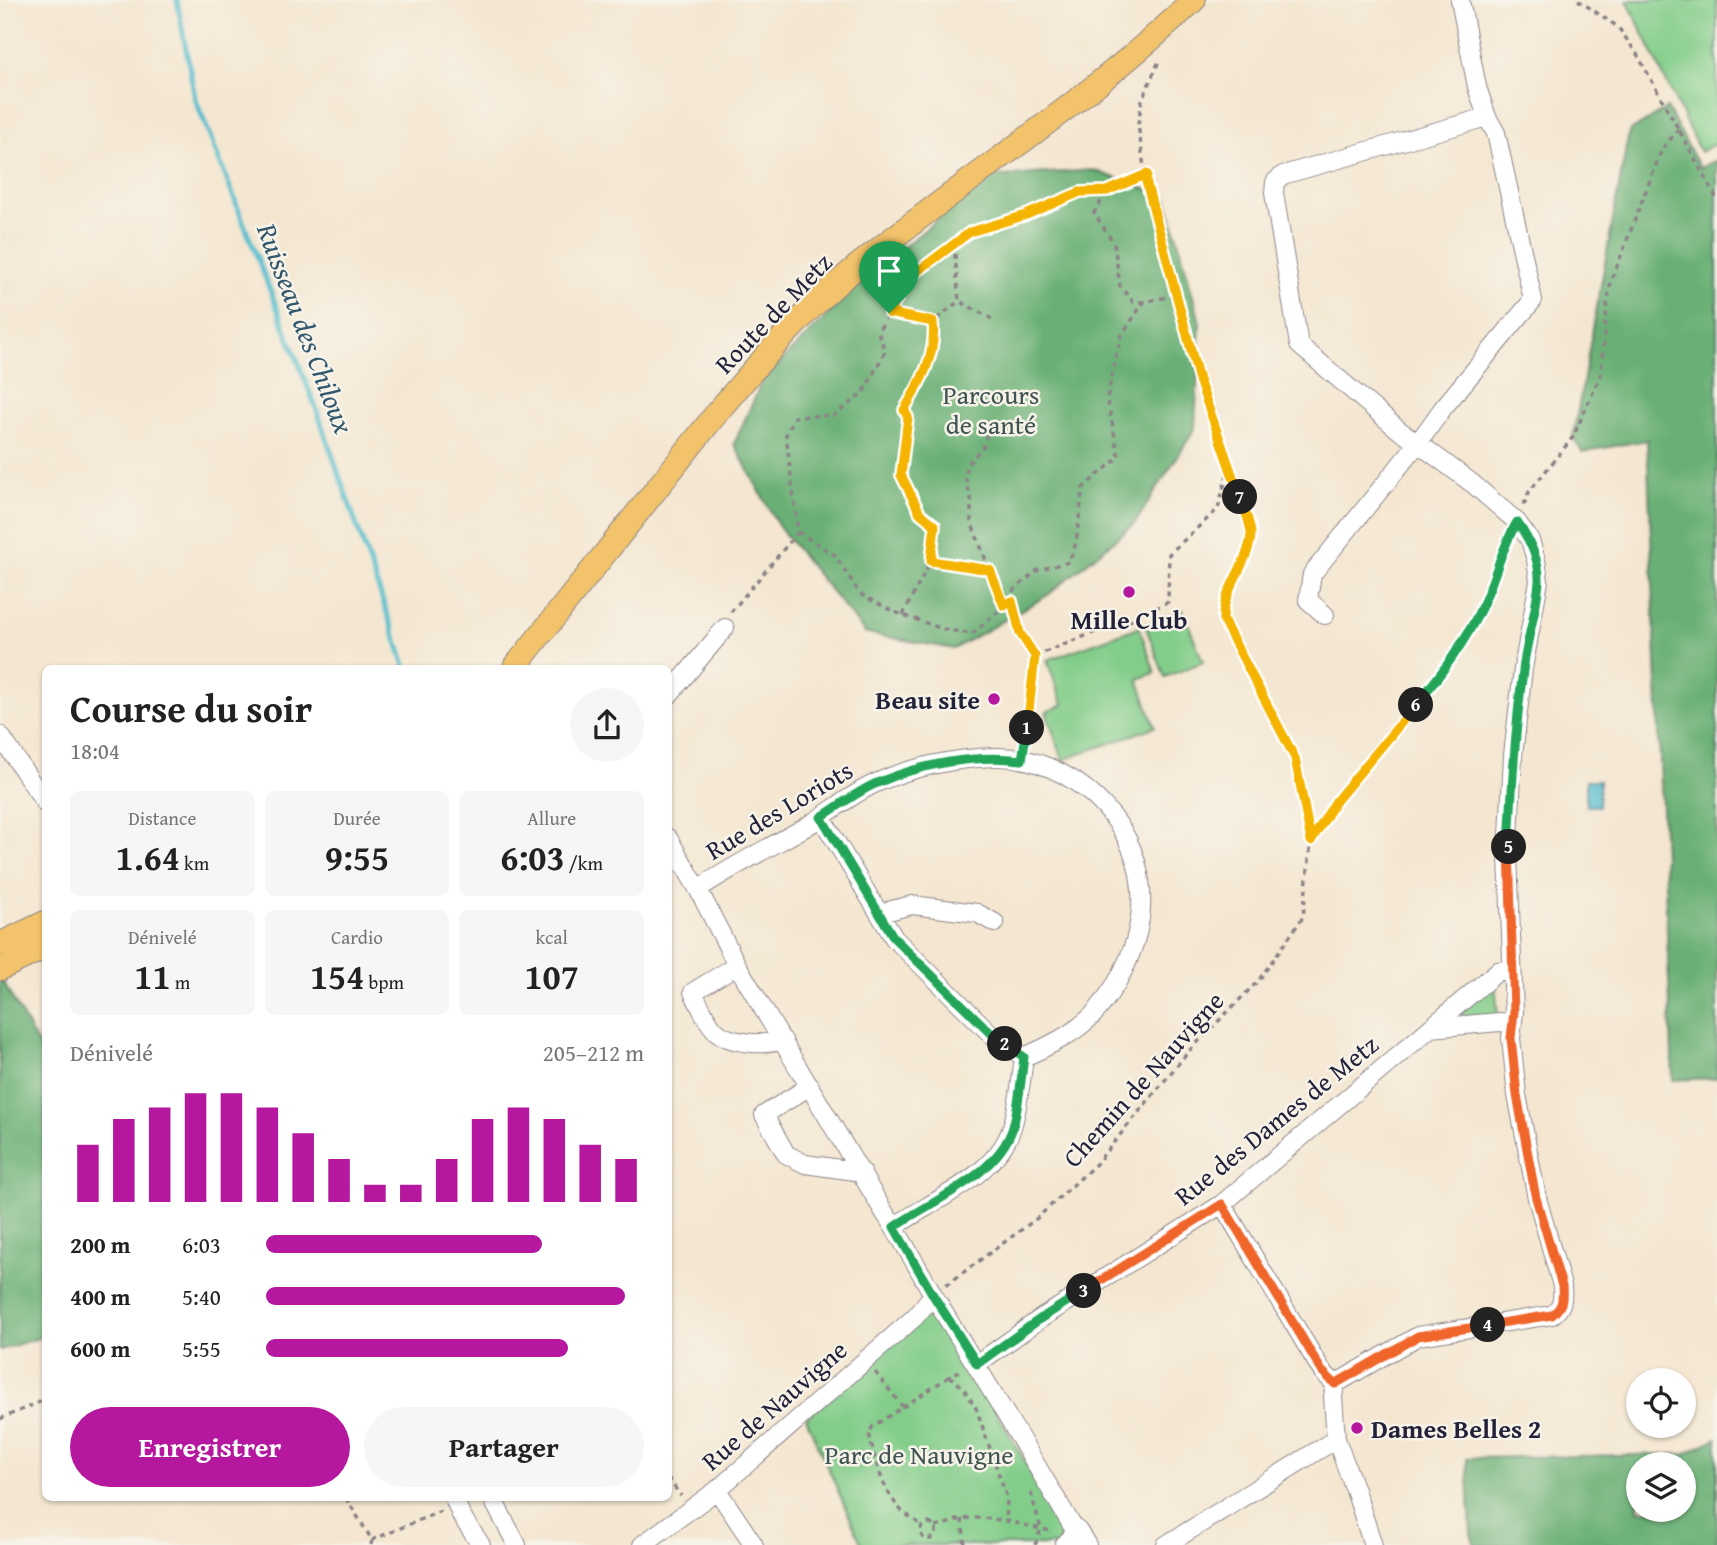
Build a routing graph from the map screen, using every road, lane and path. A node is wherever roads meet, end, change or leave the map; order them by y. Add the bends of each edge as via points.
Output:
1 (1460, 0) edge
2 (1578, 0) edge
3 (1189, 2) edge
4 (1152, 41) junction
5 (1487, 117) junction
6 (1679, 129) junction
7 (1147, 174) junction
8 (1107, 191) junction
9 (1717, 199) edge
10 (954, 244) junction
11 (1177, 295) junction
12 (959, 301) junction
13 (1144, 302) junction
14 (889, 313) junction
15 (994, 320) dead end
16 (933, 322) junction
17 (990, 425) dead end
18 (1418, 443) junction
19 (1230, 463) junction
20 (1517, 522) junction
21 (798, 532) junction
22 (931, 561) junction
23 (990, 570) junction
24 (1012, 601) junction
25 (1004, 606) junction
26 (903, 615) junction
27 (1325, 615) dead end
28 (725, 628) joint
29 (1035, 656) junction
30 (516, 665) edge
31 (672, 691) edge
32 (0, 735) edge
33 (1022, 760) junction
34 (42, 798) edge
35 (821, 817) junction
36 (1311, 841) junction
37 (672, 845) edge
38 (698, 888) junction
39 (880, 913) junction
40 (995, 923) dead end
41 (42, 924) edge
42 (0, 944) edge
43 (42, 949) edge
44 (737, 965) junction
45 (0, 969) edge
46 (1511, 969) junction
47 (1512, 1023) junction
48 (1430, 1028) junction
49 (783, 1040) junction
50 (1024, 1057) junction
51 (810, 1086) junction
52 (862, 1172) junction
53 (1222, 1204) junction
54 (894, 1227) junction
55 (933, 1295) junction
56 (864, 1360) junction
57 (976, 1362) junction
58 (950, 1376) junction
59 (1335, 1384) junction
60 (42, 1401) edge
61 (903, 1407) junction
62 (0, 1419) edge
63 (1336, 1439) junction
64 (991, 1452) junction
65 (1012, 1457) dead end
66 (1027, 1479) dead end
67 (718, 1490) junction
68 (348, 1501) edge
69 (455, 1501) edge
70 (494, 1501) edge
71 (962, 1519) junction
72 (1006, 1521) junction
73 (922, 1526) junction
74 (936, 1527) junction
75 (1082, 1538) edge
76 (931, 1539) junction
77 (371, 1543) edge
78 (481, 1545) edge
79 (517, 1545) edge
80 (642, 1545) edge
81 (754, 1545) edge
82 (929, 1545) edge
83 (965, 1545) edge
84 (1064, 1545) edge
85 (1167, 1545) edge
86 (1373, 1545) edge

1 - 5 street
2 - 6 path via 1618,27
3 - 4 main road, Route de Metz
4 - 7 path via 1159,61 1142,100 1138,124
4 - 30 main road, Route de Metz via 858,265 811,310 720,409
5 - 18 street via 1496,133 1533,300
5 - 18 street via 1283,175 1275,182 1299,345
6 - 9 path
6 - 20 path via 1662,149 1611,282 1601,374 1573,437 1529,492
7 - 8 path
7 - 11 path
8 - 10 path via 1080,192 970,232
8 - 13 path via 1094,213 1114,243 1121,286 1133,302
10 - 12 path
10 - 14 path via 909,278
11 - 13 path
11 - 19 path via 1199,380
12 - 15 path
12 - 16 path
13 - 24 path via 1121,336 1107,398 1119,457 1083,488 1069,562 1038,570 1010,593
14 - 16 path
14 - 21 path via 878,332 885,351 864,392 835,415 794,417 786,435
16 - 22 path via 935,337 923,377 904,410 908,417 901,475 920,513 935,525
17 - 23 path via 984,445 967,465 967,482 971,522
18 - 20 street
18 - 27 street via 1312,574 1308,600
19 - 29 path via 1218,509 1169,554 1168,602 1116,627
19 - 36 path via 1251,532 1247,552 1224,599 1223,620 1295,758
20 - 36 path via 1506,539 1482,606 1451,661 1336,801
20 - 46 street via 1530,540 1539,581 1513,755 1508,856
21 - 26 path via 835,555 860,594
21 - 28 path via 733,607
22 - 23 path
22 - 26 path
23 - 25 path
24 - 25 path
24 - 29 path via 1020,633
25 - 26 path via 972,634
28 - 31 street
29 - 33 path
32 - 34 street
33 - 35 street, Rue des Loriots via 985,758 925,768 876,783
33 - 50 street, Rue des Loriots via 1043,764 1084,787 1120,825 1133,848 1143,906 1127,964 1094,1014 1061,1039
35 - 38 street, Rue des Loriots
35 - 39 street
36 - 55 path, Chemin de Nauvigne via 1303,917 1259,980 1189,1051 1096,1164 1036,1219
37 - 38 street, Rue des Loriots
38 - 44 street, Rue des Loriots
39 - 40 street via 912,905 977,913
39 - 50 street via 894,938 995,1037
41 - 42 main road
43 - 45 main road
44 - 49 street, Rue des Loriots
44 - 49 street via 693,992 715,1031 734,1040 771,1044
46 - 47 street
46 - 48 street, Rue des Dames de Metz via 1498,971
47 - 48 street
47 - 59 street via 1517,1095 1536,1198 1562,1286 1560,1309 1552,1315 1418,1336
48 - 53 street, Rue des Dames de Metz
49 - 51 street, Rue des Loriots
50 - 54 street via 1013,1126 996,1157 982,1171
51 - 52 street, Rue des Loriots
51 - 52 street via 764,1115 786,1153 806,1164
52 - 54 street, Rue des Loriots
53 - 57 street, Rue des Dames de Metz
53 - 59 street via 1322,1371
54 - 55 street, Rue des Loriots
55 - 56 street, Rue de Nauvigne via 915,1317
55 - 57 street, Rue des Loriots
56 - 61 path
56 - 67 street, Rue de Nauvigne
57 - 58 path
57 - 75 street, Rue des Loriots
58 - 61 path
58 - 64 path via 976,1408
59 - 63 street
60 - 62 path
61 - 73 path via 869,1433 882,1479 900,1508
63 - 85 street
63 - 86 street
64 - 65 path
64 - 72 path via 1007,1498
66 - 72 path via 1041,1529
67 - 80 street, Rue de Nauvigne
67 - 81 street
68 - 77 path
69 - 77 path
69 - 78 street
70 - 79 street
71 - 72 path
71 - 74 path
71 - 83 path
73 - 74 path
73 - 76 path via 924,1539
74 - 76 path
75 - 84 street
76 - 82 path

